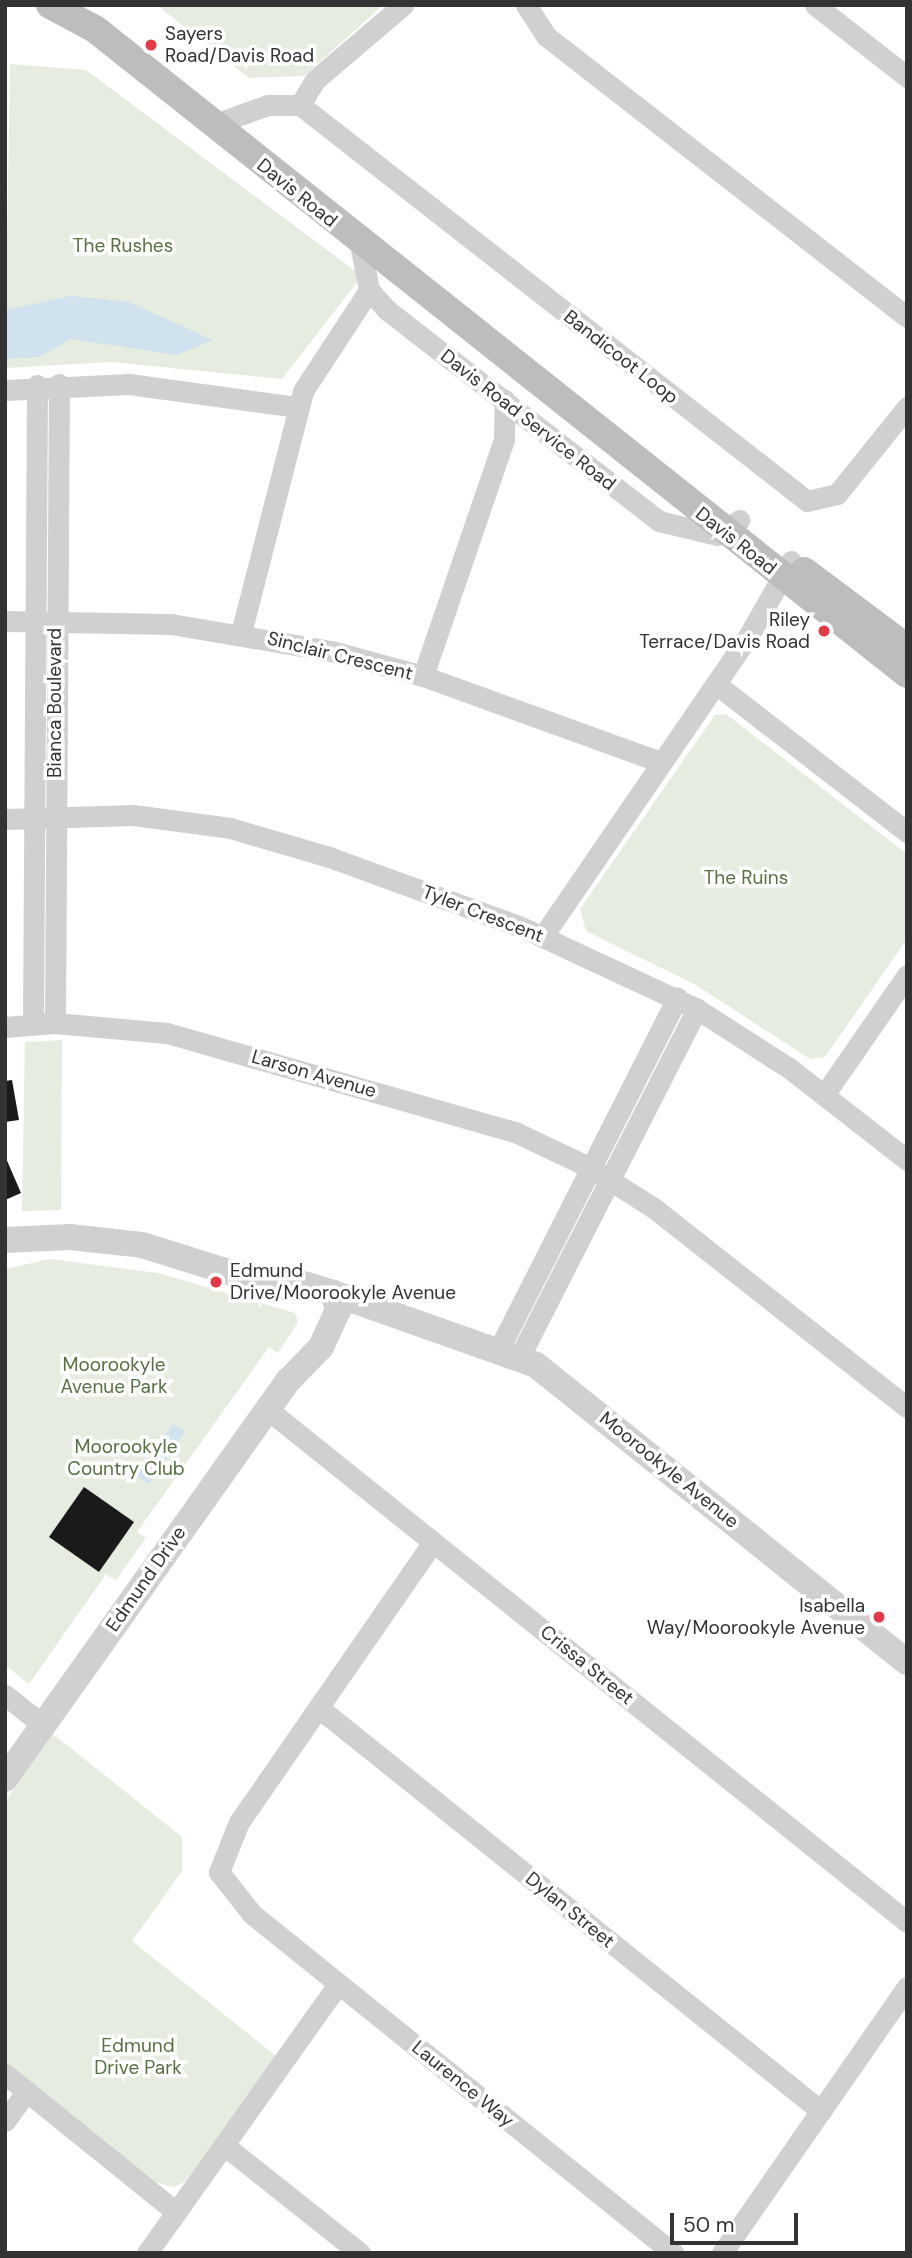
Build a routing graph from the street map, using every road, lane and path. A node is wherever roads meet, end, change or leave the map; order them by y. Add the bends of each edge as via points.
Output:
1 (50, 5) edge
2 (77, 5) edge
3 (403, 5) edge
4 (526, 5) edge
5 (815, 5) edge
6 (95, 29) junction
7 (345, 56) junction
8 (907, 77) edge
9 (300, 105) junction
10 (323, 122) junction
11 (212, 125) junction
12 (360, 244) junction
13 (369, 290) junction
14 (387, 310) junction
15 (907, 317) edge
16 (355, 320) junction
17 (59, 384) junction
18 (37, 385) junction
19 (5, 390) edge
20 (505, 401) junction
21 (298, 407) junction
22 (907, 407) edge
23 (531, 422) junction
24 (504, 439) junction
25 (732, 526) junction
26 (792, 573) junction
27 (45, 619) junction
28 (5, 621) edge
29 (242, 633) junction
30 (907, 648) edge
31 (907, 674) edge
32 (423, 677) junction
33 (716, 684) junction
34 (661, 762) junction
35 (44, 814) junction
36 (5, 819) edge
37 (907, 832) edge
38 (543, 936) junction
39 (907, 975) edge
40 (677, 999) junction
41 (697, 1009) junction
42 (44, 1023) junction
43 (5, 1027) edge
44 (824, 1095) junction
45 (907, 1160) edge
46 (591, 1168) junction
47 (609, 1180) junction
48 (5, 1240) edge
49 (331, 1302) junction
50 (510, 1353) junction
51 (907, 1407) edge
52 (267, 1409) junction
53 (433, 1542) junction
54 (907, 1662) edge
55 (5, 1695) edge
56 (319, 1708) junction
57 (43, 1725) junction
58 (5, 1779) edge
59 (907, 1922) edge
60 (338, 1984) junction
61 (907, 1987) edge
62 (5, 2074) edge
63 (27, 2091) junction
64 (821, 2111) junction
65 (5, 2121) edge
66 (224, 2144) junction
67 (176, 2212) junction
68 (147, 2253) edge
69 (360, 2253) edge
70 (673, 2253) edge
71 (722, 2253) edge

1 - 6 main road, Davis Road
2 - 6 main road, Davis Road
3 - 7 street
4 - 15 street via 546,36
5 - 8 street
6 - 11 main road, Davis Road
7 - 9 street via 315,80
7 - 10 street via 325,90
9 - 10 street, Bandicoot Loop
9 - 11 street via 268,105
10 - 22 street, Bandicoot Loop via 807,501 837,494
11 - 12 main road, Davis Road
12 - 13 street
12 - 25 main road, Davis Road
13 - 14 street, Davis Road Service Road
13 - 16 street
14 - 16 street
14 - 20 street, Davis Road Service Road
16 - 21 street via 310,379
17 - 18 street
17 - 21 street via 155,386
17 - 27 street, Bianca Boulevard
18 - 19 street
18 - 27 street, Bianca Boulevard
20 - 23 street, Davis Road Service Road
20 - 24 street
21 - 29 street
23 - 24 street
23 - 25 street, Davis Road Service Road via 668,527
24 - 32 street
25 - 26 main road, Davis Road
26 - 30 main road, Davis Road
26 - 31 main road, Davis Road
26 - 33 street
27 - 28 street, Sinclair Crescent
27 - 29 street, Sinclair Crescent
27 - 35 street, Bianca Boulevard
29 - 32 street, Sinclair Crescent
32 - 34 street, Sinclair Crescent
33 - 34 street
33 - 37 street
34 - 38 street
35 - 36 street, Tyler Crescent
35 - 38 street, Tyler Crescent via 168,818 269,838
35 - 42 street, Bianca Boulevard
38 - 40 street, Tyler Crescent
39 - 44 street
40 - 41 street, Tyler Crescent
40 - 46 street
41 - 44 street, Tyler Crescent
41 - 47 street
42 - 43 street, Larson Avenue
42 - 46 street, Larson Avenue via 167,1033 517,1133
44 - 45 street, Tyler Crescent
46 - 47 street, Larson Avenue
46 - 50 street
47 - 50 street
47 - 51 street, Larson Avenue via 727,1262
48 - 49 street, Moorookyle Avenue via 119,1241 262,1279 290,1280
49 - 50 street, Moorookyle Avenue
49 - 52 street, Edmund Drive via 288,1381
50 - 54 street, Moorookyle Avenue
52 - 53 street, Crissa Street
52 - 57 street, Edmund Drive
53 - 56 street, Laurence Way
53 - 59 street, Crissa Street
55 - 57 street
56 - 60 street, Laurence Way via 239,1822 219,1872 252,1914
56 - 64 street, Dylan Street
57 - 58 street, Edmund Drive
60 - 66 street
60 - 70 street, Laurence Way
61 - 64 street
62 - 63 street
63 - 65 street
63 - 67 street
64 - 71 street
66 - 67 street
66 - 69 street
67 - 68 street

